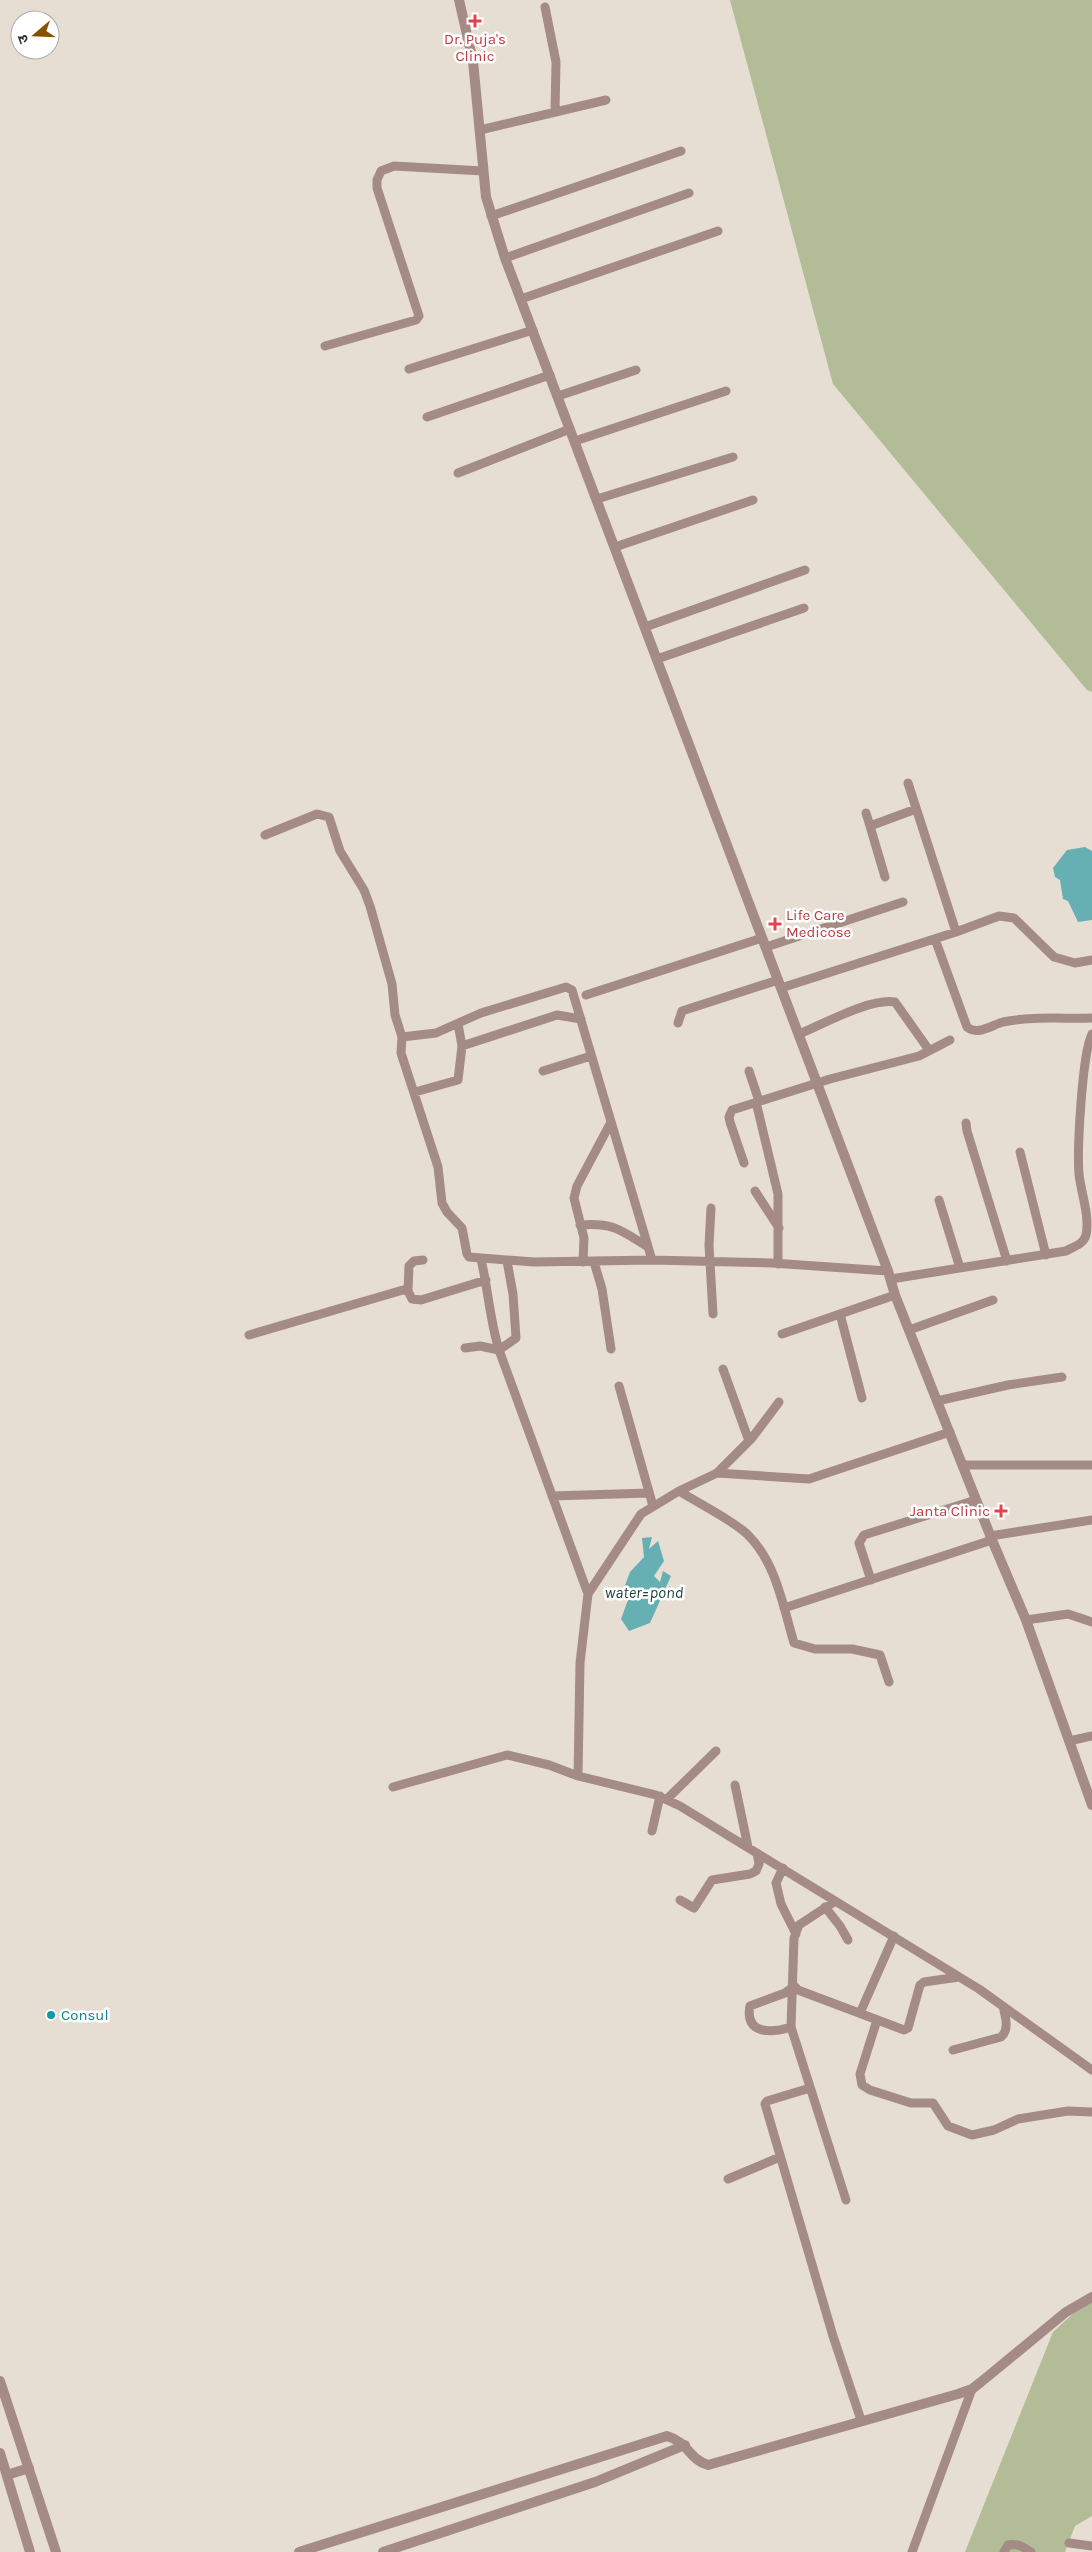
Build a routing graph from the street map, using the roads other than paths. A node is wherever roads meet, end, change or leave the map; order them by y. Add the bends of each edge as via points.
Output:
1 (459, 0) edge
2 (545, 7) dead end
3 (606, 100) dead end
4 (555, 112) junction
5 (480, 130) junction
6 (681, 151) dead end
7 (483, 171) junction
8 (689, 193) dead end
9 (491, 216) junction
10 (718, 232) dead end
11 (505, 258) junction
12 (521, 299) junction
13 (533, 330) junction
14 (325, 346) dead end
15 (409, 369) dead end
16 (636, 370) dead end
17 (550, 375) junction
18 (726, 391) dead end
19 (558, 396) junction
20 (427, 417) dead end
21 (570, 429) junction
22 (575, 441) junction
23 (733, 457) dead end
24 (458, 473) dead end
25 (596, 499) junction
26 (753, 500) dead end
27 (615, 547) junction
28 (805, 570) dead end
29 (804, 608) dead end
30 (645, 627) junction
31 (657, 659) junction
32 (908, 783) dead end
33 (916, 809) junction
34 (866, 813) dead end
35 (870, 826) junction
36 (265, 835) dead end
37 (886, 878) dead end
38 (903, 902) dead end
39 (956, 932) junction
40 (934, 939) junction
41 (764, 942) junction
42 (1092, 960) edge
43 (780, 984) junction
44 (586, 995) dead end
45 (1092, 1018) edge
46 (581, 1019) junction
47 (678, 1023) dead end
48 (458, 1024) junction
49 (799, 1034) junction
50 (1092, 1034) edge
51 (402, 1037) junction
52 (950, 1040) dead end
53 (462, 1046) junction
54 (929, 1050) junction
55 (592, 1056) junction
56 (543, 1071) dead end
57 (749, 1071) dead end
58 (818, 1084) junction
59 (415, 1092) junction
60 (758, 1102) junction
61 (611, 1122) junction
62 (966, 1123) dead end
63 (1020, 1152) dead end
64 (744, 1163) dead end
65 (755, 1191) dead end
66 (939, 1200) dead end
67 (711, 1208) dead end
68 (580, 1224) junction
69 (779, 1228) junction
70 (648, 1247) junction
71 (1046, 1254) junction
72 (481, 1259) junction
73 (423, 1260) dead end
74 (652, 1260) junction
75 (507, 1261) junction
76 (709, 1261) junction
77 (1007, 1261) junction
78 (583, 1262) junction
79 (594, 1262) junction
80 (778, 1264) junction
81 (960, 1268) junction
82 (889, 1275) junction
83 (486, 1280) junction
84 (408, 1290) junction
85 (895, 1295) junction
86 (993, 1300) dead end
87 (713, 1314) dead end
88 (840, 1314) junction
89 (909, 1330) junction
90 (782, 1334) dead end
91 (249, 1335) dead end
92 (465, 1348) dead end
93 (611, 1349) dead end
94 (499, 1350) junction
95 (723, 1369) dead end
96 (1062, 1376) dead end
97 (619, 1386) dead end
98 (862, 1398) dead end
99 (779, 1402) dead end
100 (937, 1402) junction
101 (950, 1432) junction
102 (749, 1441) junction
103 (962, 1465) junction
104 (1092, 1465) edge
105 (717, 1473) junction
106 (679, 1491) junction
107 (649, 1493) junction
108 (552, 1496) junction
109 (976, 1500) junction
110 (652, 1506) junction
111 (1092, 1520) edge
112 (991, 1538) junction
113 (871, 1580) junction
114 (588, 1594) junction
115 (784, 1608) junction
116 (1026, 1620) junction
117 (1092, 1622) edge
118 (889, 1682) dead end
119 (1092, 1736) edge
120 (1069, 1741) junction
121 (716, 1751) dead end
122 (578, 1776) junction
123 (735, 1785) dead end
124 (393, 1787) dead end
125 (664, 1798) junction
126 (1092, 1805) edge
127 (652, 1832) dead end
128 (748, 1847) junction
129 (757, 1852) junction
130 (783, 1868) junction
131 (680, 1900) dead end
132 (834, 1902) junction
133 (826, 1907) junction
134 (796, 1934) junction
135 (894, 1936) junction
136 (848, 1940) dead end
137 (960, 1977) junction
138 (794, 1986) junction
139 (1003, 2006) junction
140 (860, 2013) junction
141 (877, 2020) junction
142 (791, 2027) junction
143 (953, 2050) dead end
144 (1092, 2070) edge
145 (810, 2088) junction
146 (1092, 2112) edge
147 (780, 2157) junction
148 (728, 2178) dead end
149 (846, 2200) dead end
150 (1092, 2297) edge
151 (0, 2381) edge
152 (972, 2389) junction
153 (860, 2420) junction
154 (685, 2445) junction
155 (0, 2453) edge
156 (29, 2468) junction
157 (7, 2475) junction
158 (1068, 2543) dead end
159 (1092, 2546) edge
160 (30, 2552) edge
161 (56, 2552) edge
162 (299, 2552) edge
163 (384, 2552) edge
164 (912, 2552) edge
165 (1004, 2552) edge
166 (1031, 2552) edge

1 - 5 street via 471,47
2 - 4 street via 556,62
3 - 4 street
4 - 5 street
5 - 7 street
6 - 9 street
7 - 9 street
7 - 14 street via 394,166 381,171 377,188 420,316 416,320
8 - 11 street
9 - 11 street
10 - 12 street
11 - 12 street
12 - 13 street
13 - 15 street
13 - 17 street
16 - 19 street
17 - 19 street
17 - 20 street
18 - 22 street
19 - 21 street
21 - 22 street
21 - 24 street
22 - 25 street
23 - 25 street
25 - 27 street
26 - 27 street
27 - 30 street
28 - 30 street
29 - 31 street
30 - 31 street
31 - 41 street
32 - 33 street
33 - 35 street
33 - 39 street
34 - 35 street
35 - 37 street
36 - 51 street via 317,814 329,817 340,851 370,906 392,984 395,1015
38 - 41 street
39 - 40 street
39 - 42 street via 1007,915 1054,957 1075,963
40 - 43 street
40 - 45 street via 970,1030 1023,1019
41 - 43 street
41 - 44 street
43 - 47 street via 682,1012
43 - 49 street
46 - 48 street via 572,990 566,987 481,1013
46 - 53 street via 557,1015
46 - 55 street
48 - 51 street via 430,1034
48 - 53 street
49 - 54 street via 887,1001 895,1002
49 - 58 street
50 - 71 street via 1086,1060 1078,1150 1086,1234 1083,1240 1066,1251
51 - 59 street via 401,1053
52 - 54 street
53 - 59 street via 458,1080
54 - 58 street
55 - 56 street
55 - 61 street
57 - 60 street
58 - 60 street
58 - 82 street
59 - 72 street via 438,1167 442,1203 462,1228 466,1254
60 - 64 street via 730,1112 730,1122
60 - 69 street via 778,1194
61 - 68 street via 577,1186 574,1198
61 - 70 street
62 - 77 street
63 - 71 street
65 - 69 street
66 - 81 street
67 - 76 street
68 - 70 street via 606,1224 619,1228
68 - 78 street
69 - 80 street
70 - 74 street
71 - 77 street
72 - 75 street
72 - 83 street
73 - 84 street via 414,1261 409,1266
74 - 76 street
74 - 79 street
75 - 78 street
75 - 94 street via 516,1338
76 - 80 street
76 - 87 street
77 - 81 street
78 - 79 street
79 - 93 street via 602,1288
80 - 82 street
81 - 82 street
82 - 85 street
83 - 84 street via 420,1300 412,1299
83 - 94 street
84 - 91 street
85 - 88 street
85 - 89 street
86 - 89 street
88 - 90 street
88 - 98 street
89 - 100 street
92 - 94 street via 480,1346
94 - 108 street
95 - 102 street
96 - 100 street
97 - 107 street
99 - 102 street
100 - 101 street
101 - 103 street
101 - 105 street via 809,1479
102 - 105 street
103 - 104 street
103 - 109 street
105 - 106 street
106 - 110 street
106 - 115 street via 746,1533 761,1551
107 - 108 street
107 - 110 street
108 - 114 street
109 - 112 street
109 - 113 street via 864,1535 859,1543
110 - 114 street via 630,1528
111 - 112 street
112 - 113 street
112 - 116 street
113 - 115 street
114 - 122 street via 580,1663
115 - 118 street via 794,1643 814,1649 852,1649 880,1655
116 - 117 street via 1068,1614
116 - 120 street
119 - 120 street
120 - 126 street
121 - 125 street
122 - 124 street via 507,1755
122 - 125 street
123 - 128 street
125 - 127 street
125 - 128 street
128 - 129 street
129 - 130 street
129 - 131 street via 759,1864 756,1871 712,1880 694,1908
130 - 132 street
130 - 134 street via 776,1883 781,1904
132 - 133 street
132 - 135 street
133 - 134 street via 798,1925
133 - 136 street
134 - 138 street
135 - 137 street
135 - 140 street
137 - 139 street
137 - 141 street via 920,1985 908,2028 904,2030
138 - 140 street
138 - 142 street
138 - 142 street via 785,1993 750,2006 748,2014 758,2029 768,2032
139 - 143 street via 1005,2034
139 - 144 street
140 - 141 street
141 - 146 street via 860,2074 862,2085 911,2103 932,2103 952,2129 972,2135 994,2130 1018,2119 1068,2111
142 - 145 street
145 - 147 street via 765,2102
145 - 149 street
147 - 148 street
147 - 153 street
150 - 152 street via 1066,2312
151 - 156 street
152 - 153 street
152 - 164 street
153 - 154 street via 708,2465 700,2463
154 - 162 street via 667,2436
154 - 163 street via 595,2482
155 - 157 street
156 - 157 street
156 - 161 street
157 - 160 street
158 - 159 street
165 - 166 street via 1008,2545 1013,2544

